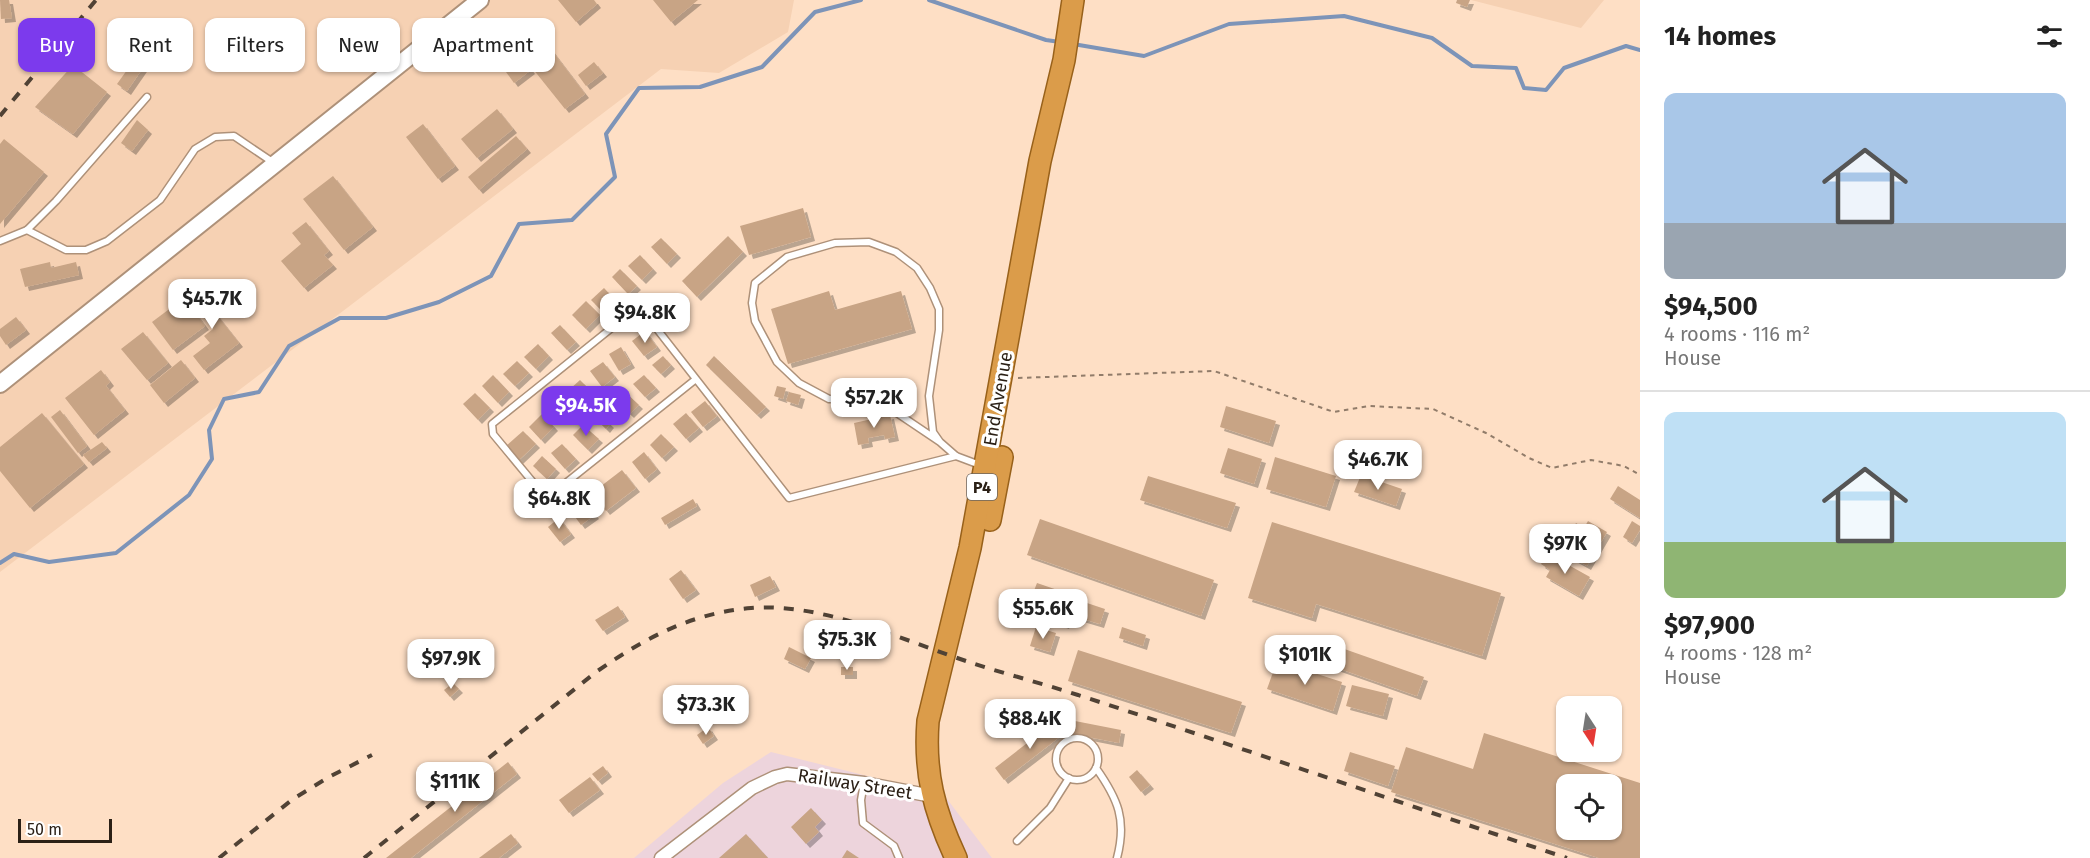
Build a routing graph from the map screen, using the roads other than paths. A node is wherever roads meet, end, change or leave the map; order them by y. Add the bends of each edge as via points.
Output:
1 (480, 0) edge
2 (1073, 0) edge
3 (147, 97) dead end
4 (1053, 112) junction
5 (274, 164) junction
6 (27, 230) junction
7 (0, 241) edge
8 (696, 379) junction
9 (0, 384) edge
10 (940, 442) junction
11 (956, 456) junction
12 (986, 467) junction
13 (1096, 768) junction
14 (1069, 778) junction
15 (864, 783) junction
16 (932, 796) junction
17 (1017, 841) dead end
18 (661, 858) edge
19 (900, 858) edge
20 (956, 858) edge
21 (970, 858) edge
22 (1117, 858) edge

1 - 5 street
2 - 4 highway, End Avenue / P4
3 - 6 lane
4 - 12 highway, End Avenue / P4 via 1040,161
4 - 21 highway, End Avenue / P4 via 1053,142 998,486 939,728 940,779 950,816
5 - 6 lane via 234,136 215,137 195,149 160,200 107,242 86,250 66,250
5 - 9 street
6 - 7 lane
8 - 8 lane via 639,306 492,424 493,434 541,492 552,494
8 - 11 lane via 789,498
10 - 10 lane via 933,432 929,396 939,309 917,268 896,252 869,242 835,243 787,257 755,283 755,321 777,362 799,383 829,399 859,399 888,407
10 - 11 lane
11 - 12 lane
12 - 16 highway, End Avenue / P4 via 962,590 928,721 926,748
13 - 14 lane via 1088,777
13 - 14 lane via 1095,747 1083,739 1069,740 1059,748 1056,762
13 - 22 lane via 1121,815
14 - 17 lane via 1050,808
15 - 16 street, Railway Street
15 - 18 street, Railway Street via 800,774 775,777 752,788
15 - 19 lane via 863,823 894,846
16 - 20 highway, End Avenue / P4

